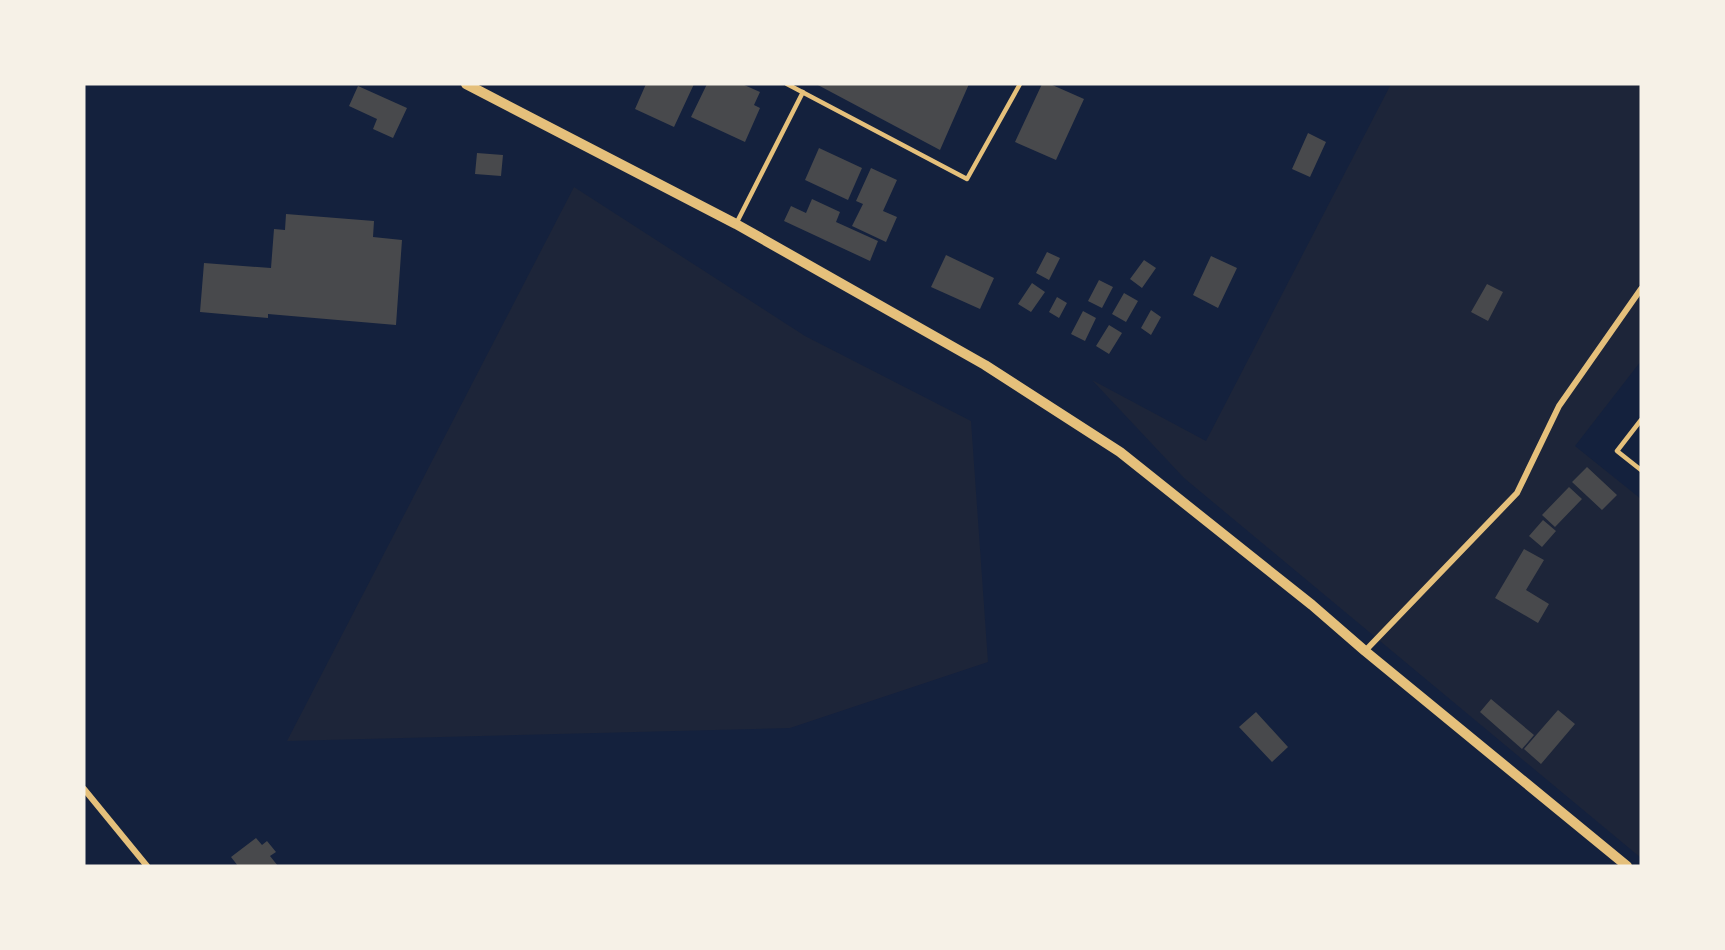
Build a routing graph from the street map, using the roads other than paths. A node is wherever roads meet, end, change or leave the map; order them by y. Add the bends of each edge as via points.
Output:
1 (466, 84) edge
2 (787, 84) edge
3 (1020, 84) edge
4 (803, 92) junction
5 (736, 224) junction
6 (1641, 289) edge
7 (1641, 420) edge
8 (1641, 470) edge
9 (1365, 651) junction
10 (84, 789) edge
11 (147, 866) edge
12 (1627, 866) edge

1 - 5 street
2 - 4 lane
3 - 4 lane via 967,179
4 - 5 lane
5 - 9 street via 984,365 1120,452
6 - 9 street via 1559,406 1517,493
7 - 8 lane via 1617,451
9 - 12 street
10 - 11 street

